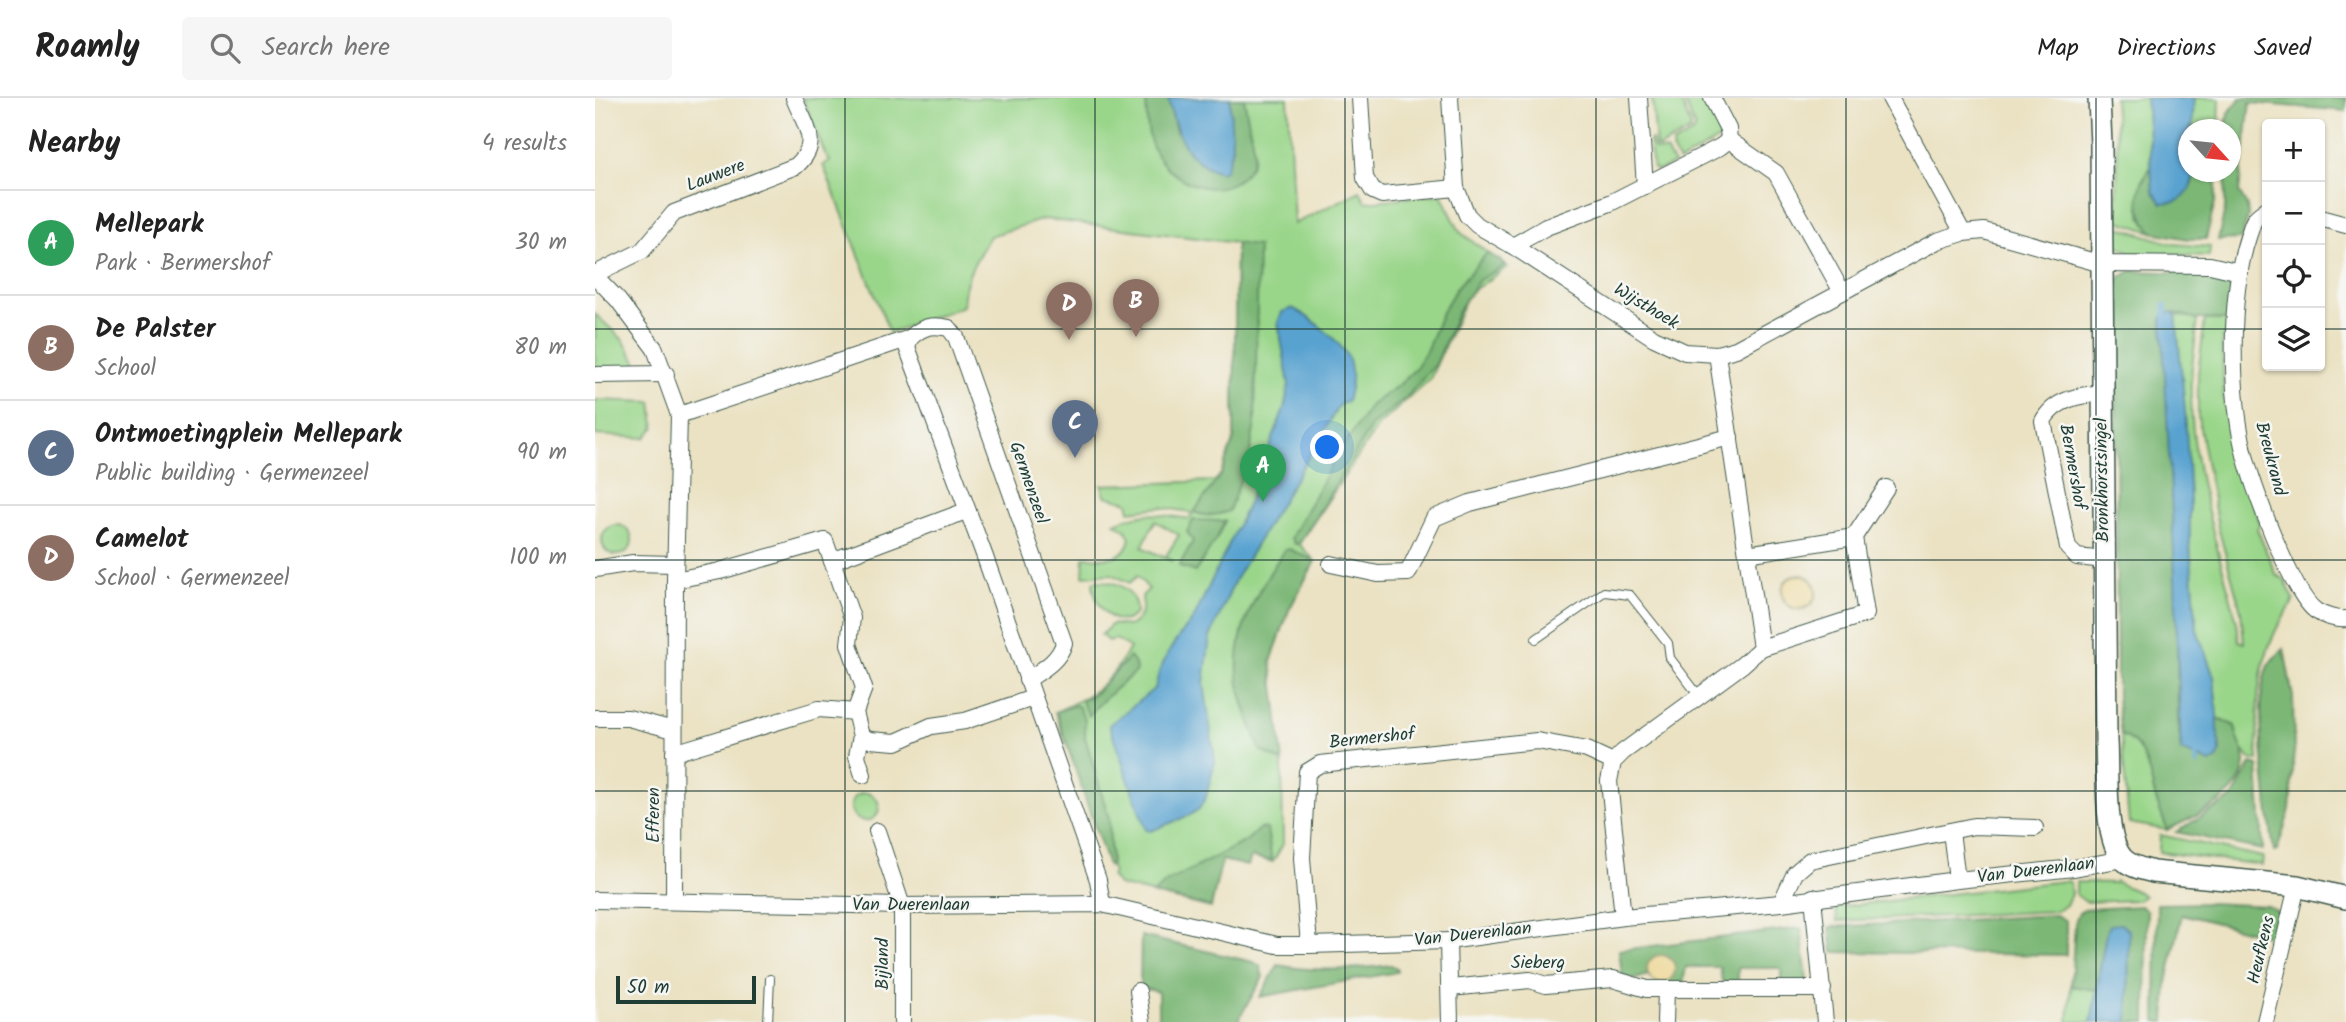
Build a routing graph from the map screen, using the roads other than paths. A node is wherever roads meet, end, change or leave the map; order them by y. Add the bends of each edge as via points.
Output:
1 (794, 98) edge
2 (1360, 98) edge
3 (1450, 98) edge
4 (1639, 98) edge
5 (1712, 98) edge
6 (1890, 98) edge
7 (2099, 98) edge
8 (1729, 140) junction
9 (1645, 186) junction
10 (1456, 188) junction
11 (2262, 213) edge
12 (2325, 219) edge
13 (2346, 225) edge
14 (1962, 233) junction
15 (1513, 246) junction
16 (2102, 264) junction
17 (2239, 272) junction
18 (595, 275) edge
19 (1842, 292) junction
20 (910, 338) junction
21 (1717, 354) junction
22 (666, 374) junction
23 (595, 375) edge
24 (2102, 394) junction
25 (679, 415) junction
26 (1730, 437) junction
27 (1886, 488) dead end
28 (967, 511) junction
29 (1854, 537) junction
30 (1747, 554) junction
31 (2105, 560) junction
32 (832, 561) junction
33 (1331, 564) dead end
34 (595, 569) edge
35 (675, 572) junction
36 (2346, 619) edge
37 (1536, 639) dead end
38 (1761, 648) junction
39 (1027, 680) junction
40 (1699, 696) junction
41 (1033, 698) junction
42 (855, 712) junction
43 (595, 718) edge
44 (674, 730) junction
45 (861, 736) junction
46 (674, 752) junction
47 (1613, 762) junction
48 (863, 775) dead end
49 (2035, 828) dead end
50 (877, 831) dead end
51 (1951, 831) junction
52 (2123, 859) junction
53 (1957, 880) junction
54 (2297, 887) junction
55 (1814, 897) junction
56 (2346, 898) edge
57 (595, 900) edge
58 (674, 900) junction
59 (1781, 903) junction
60 (1102, 904) junction
61 (902, 906) junction
62 (1623, 917) junction
63 (1448, 941) junction
64 (1309, 945) junction
65 (770, 979) dead end
66 (1451, 988) junction
67 (1665, 989) junction
68 (1823, 989) junction
69 (1138, 991) dead end
70 (768, 1022) edge
71 (902, 1022) edge
72 (1142, 1022) edge
73 (1450, 1022) edge
74 (1665, 1022) edge
75 (1825, 1022) edge
76 (2265, 1022) edge

1 - 18 street, Lauwere via 812,142 807,156 796,166 674,214 642,251
2 - 10 street via 1365,178 1373,191 1382,195
3 - 10 street, Wijsthoek
4 - 9 street
5 - 8 street
6 - 14 street
7 - 16 street, Bronkhorstsingel
8 - 9 street
8 - 19 street via 1776,173
9 - 15 street via 1546,227
10 - 15 street, Wijsthoek via 1467,215
11 - 17 street, Breukrand via 2254,220
12 - 13 street
14 - 16 street, Wijsthoek via 1984,232
14 - 19 street, Wijsthoek
15 - 21 street, Wijsthoek via 1654,338 1685,352
16 - 17 street via 2210,265
16 - 24 street, Bronkhorstsingel
17 - 36 street, Breukrand via 2236,397 2255,492 2297,589 2315,611
18 - 22 street, Lauwere via 636,321
19 - 21 street, Wijsthoek via 1736,349
20 - 25 street, Germenzeel
20 - 28 street via 907,347
20 - 39 street, Germenzeel via 921,328 936,325 949,328 956,337 1063,643 1061,653
21 - 26 street
22 - 23 street
22 - 25 street, Lauwere
24 - 31 street, Bronkhorstsingel
24 - 31 street, Bermershof via 2081,394 2048,411 2043,421 2068,548 2077,557
25 - 35 street, Efferen
26 - 30 street
26 - 33 street via 1470,503 1434,518 1408,573 1378,574
27 - 29 street
28 - 32 street
28 - 39 street
29 - 30 street
29 - 38 street via 1866,614
30 - 38 street
31 - 52 street, Bronkhorstsingel via 2111,825
32 - 35 street via 825,541 720,571
32 - 42 street via 852,618 849,644 864,688
34 - 35 street via 633,563
35 - 44 street, Efferen
37 - 40 lane via 1604,592 1630,594 1668,643 1670,658
38 - 40 street
39 - 41 street
40 - 47 street
41 - 45 street via 965,721 931,726 896,741
41 - 60 street via 1098,880
42 - 45 street
42 - 46 street via 819,709
43 - 44 street via 628,718
44 - 46 street, Efferen
45 - 48 street via 857,756
46 - 58 street, Efferen
47 - 62 street via 1609,781
47 - 64 street, Bermershof via 1587,750 1538,741 1321,764 1307,772 1302,858
49 - 51 street via 1974,826
50 - 61 street
51 - 53 street
51 - 59 street via 1810,860 1795,873
52 - 53 street, Van Duerenlaan
52 - 54 street via 2153,872
53 - 55 street, Van Duerenlaan
54 - 56 street
54 - 76 street, Heufkens
55 - 59 street, Van Duerenlaan
55 - 68 street
57 - 58 street, Van Duerenlaan
58 - 61 street, Van Duerenlaan
59 - 62 street, Van Duerenlaan
60 - 61 street, Van Duerenlaan
60 - 64 street, Van Duerenlaan via 1277,945
61 - 71 street, Bijland
62 - 63 street, Van Duerenlaan
63 - 64 street, Van Duerenlaan
63 - 66 street
65 - 70 lane
66 - 67 street, Sieberg via 1530,980 1546,985 1613,979
66 - 73 street
67 - 68 street, Sieberg
67 - 74 street
68 - 75 street
69 - 72 street

